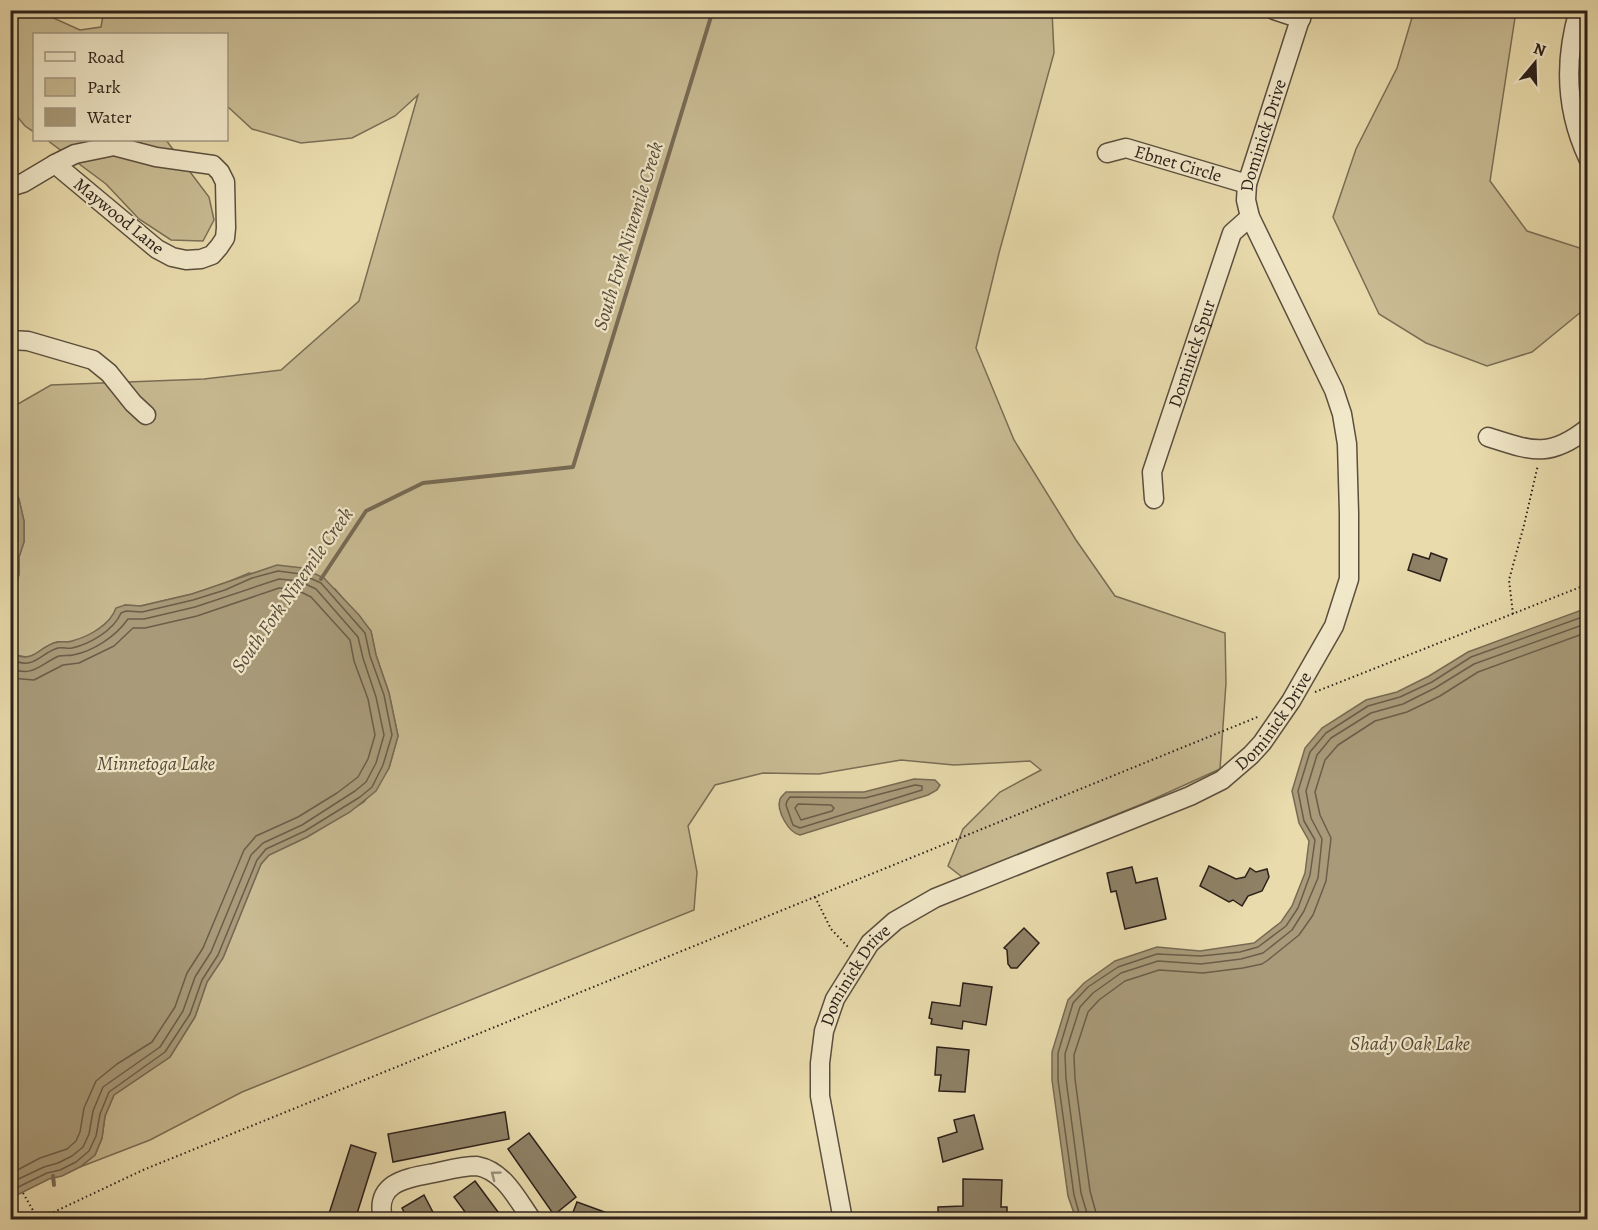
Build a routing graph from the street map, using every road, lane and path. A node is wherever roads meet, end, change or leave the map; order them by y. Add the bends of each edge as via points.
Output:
1 (1275, 10) edge
2 (1580, 10) edge
3 (1302, 15) edge
4 (1107, 153) dead end
5 (1587, 158) edge
6 (56, 164) junction
7 (1247, 184) junction
8 (10, 187) edge
9 (1250, 217) junction
10 (10, 340) edge
11 (146, 415) dead end
12 (1587, 428) edge
13 (1488, 437) dead end
14 (1541, 450) junction
15 (1154, 498) dead end
16 (1587, 584) edge
17 (1513, 614) junction
18 (1291, 701) junction
19 (1263, 715) dead end
20 (815, 897) junction
21 (851, 949) dead end
22 (23, 1193) dead end
23 (37, 1219) edge
24 (383, 1220) edge
25 (532, 1220) edge
26 (843, 1220) edge

1 - 3 street
2 - 5 street via 1568,78 1571,110
3 - 7 street, Dominick Drive
4 - 7 street, Ebnet Circle via 1126,148
6 - 6 street, Maywood Lane via 75,154 114,146 213,165 225,182 225,238 212,255 201,259 172,257 157,249
6 - 8 street, Maywood Lane
7 - 9 street, Dominick Drive
9 - 15 street, Dominick Spur via 1232,233 1152,471
9 - 18 street, Dominick Drive via 1334,390 1347,444 1349,579 1334,626
10 - 11 street via 28,341 93,360
12 - 14 street via 1557,448
13 - 14 street
14 - 17 path via 1509,580
16 - 17 path
17 - 18 path
18 - 26 street, Dominick Drive via 1251,755 1222,780 935,898 895,921 870,943 835,999 824,1030 820,1063 820,1096
19 - 20 path
20 - 21 path via 831,929
20 - 23 path via 153,1166
22 - 23 path
25 -> 24 street via 500,1176 477,1166 402,1179 384,1198

